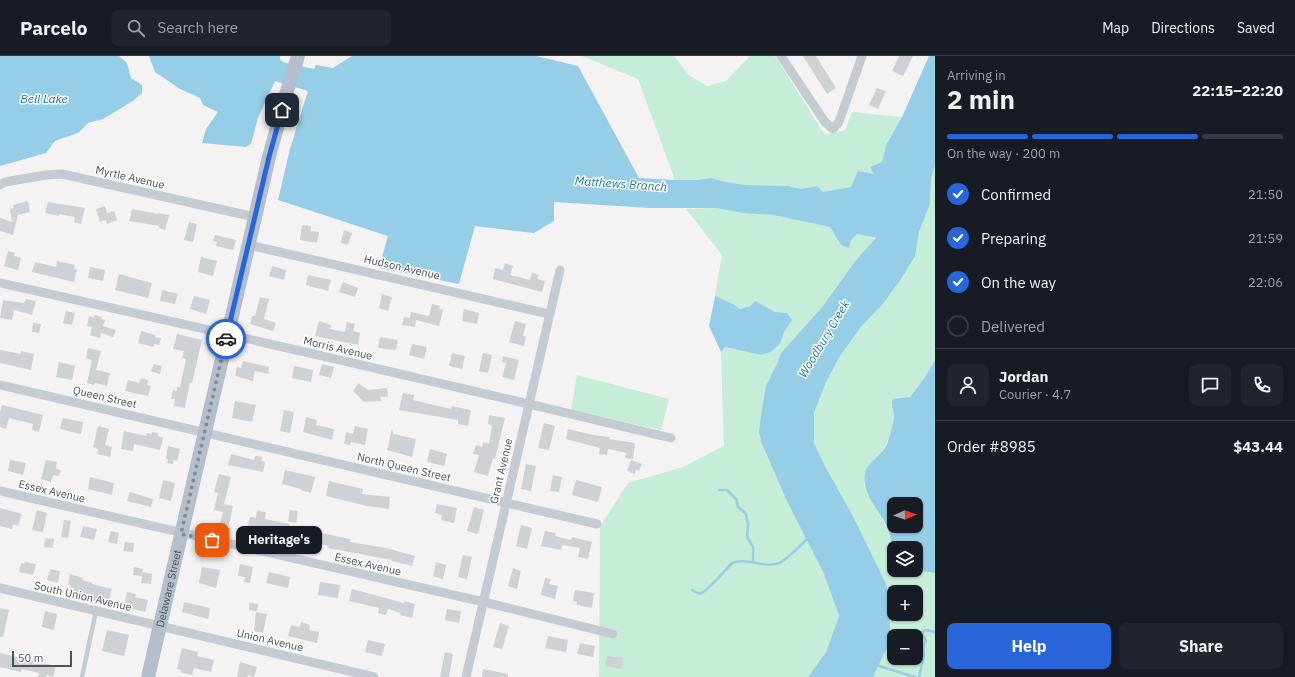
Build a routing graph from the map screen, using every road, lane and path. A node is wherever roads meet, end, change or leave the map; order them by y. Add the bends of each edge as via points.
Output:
1 (781, 56) edge
2 (862, 56) edge
3 (297, 57) edge
4 (0, 186) edge
5 (255, 217) junction
6 (249, 244) junction
7 (560, 270) dead end
8 (0, 282) edge
9 (549, 314) junction
10 (228, 334) junction
11 (0, 385) edge
12 (529, 404) junction
13 (205, 432) junction
14 (671, 438) dead end
15 (0, 491) edge
16 (505, 503) junction
17 (597, 524) dead end
18 (181, 534) junction
19 (0, 588) edge
20 (484, 602) junction
21 (96, 611) junction
22 (160, 626) junction
23 (613, 634) dead end
24 (82, 677) edge
25 (148, 677) edge
26 (374, 677) edge
27 (466, 677) edge

1 - 2 street via 825,122 833,129 839,122
3 - 5 main road, Delaware Street
4 - 5 street, Myrtle Avenue via 5,182 46,174 62,174
5 - 6 main road, Delaware Street
6 - 9 street, Hudson Avenue
6 - 10 main road, Delaware Street
7 - 9 street, Grant Avenue
8 - 10 street, Morris Avenue
9 - 12 street, Grant Avenue
10 - 12 street, Morris Avenue
10 - 13 main road, Delaware Street
11 - 13 street, Queen Street
12 - 14 street, Morris Avenue
12 - 16 street, Grant Avenue
13 - 16 street, North Queen Street
13 - 18 main road, Delaware Street
15 - 18 street, Essex Avenue
16 - 17 street, North Queen Street
16 - 20 street, Grant Avenue
18 - 20 street, Essex Avenue
18 - 22 main road, Delaware Street
19 - 21 street, South Union Avenue
20 - 23 street, Essex Avenue
20 - 27 street, Grant Avenue
21 - 22 street, South Union Avenue
21 - 24 lane
22 - 25 main road, Delaware Street
22 - 26 street, Union Avenue

